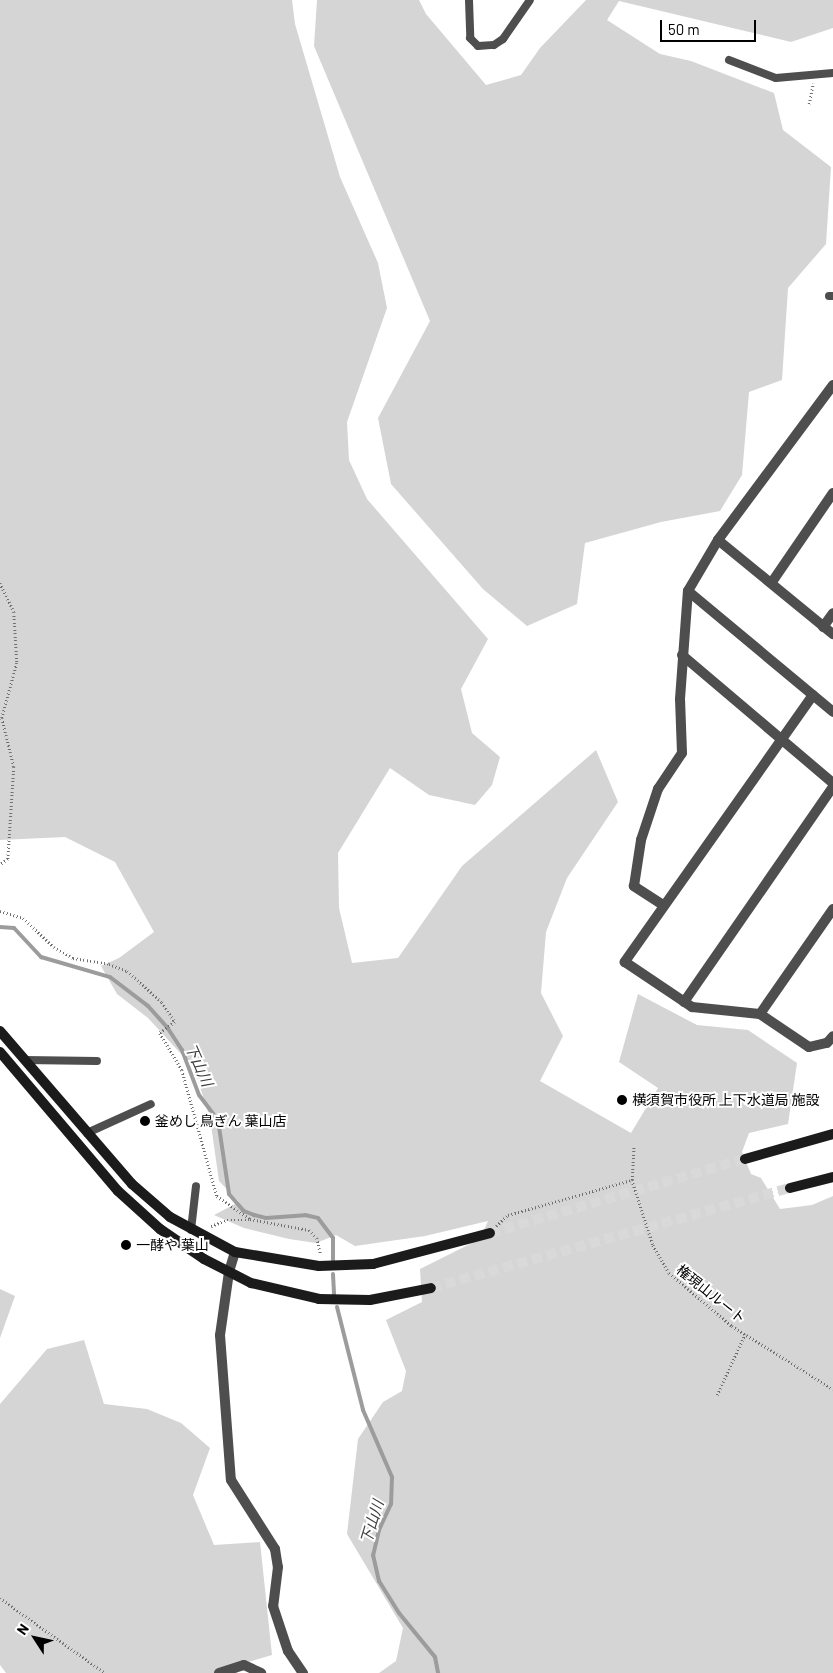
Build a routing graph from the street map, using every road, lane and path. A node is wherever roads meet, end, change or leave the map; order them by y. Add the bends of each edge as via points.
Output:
1 (469, 0) edge
2 (530, 0) edge
3 (729, 60) dead end
4 (833, 73) edge
5 (815, 74) junction
6 (809, 104) dead end
7 (833, 385) edge
8 (833, 494) edge
9 (718, 540) junction
10 (0, 582) edge
11 (772, 582) junction
12 (688, 591) junction
13 (833, 613) edge
14 (823, 626) junction
15 (833, 634) edge
16 (682, 655) junction
17 (813, 695) junction
18 (833, 712) edge
19 (783, 738) junction
20 (833, 783) edge
21 (833, 787) edge
22 (0, 866) edge
23 (663, 905) junction
24 (833, 909) edge
25 (0, 912) edge
26 (684, 1002) junction
27 (760, 1014) junction
28 (0, 1031) edge
29 (833, 1036) edge
30 (0, 1052) edge
31 (25, 1060) junction
32 (97, 1061) dead end
33 (151, 1104) dead end
34 (87, 1133) junction
35 (833, 1134) edge
36 (634, 1145) dead end
37 (745, 1159) tunnel mouth
38 (833, 1176) edge
39 (632, 1180) junction
40 (196, 1186) dead end
41 (790, 1188) tunnel mouth
42 (250, 1219) junction
43 (193, 1231) junction
44 (490, 1232) joint
45 (235, 1252) junction
46 (324, 1266) junction
47 (229, 1272) junction
48 (431, 1288) tunnel mouth
49 (745, 1334) junction
50 (833, 1389) edge
51 (717, 1396) dead end
52 (0, 1598) edge
53 (104, 1673) edge
54 (219, 1673) edge
55 (261, 1673) edge
56 (303, 1673) edge

1 - 2 lane via 470,38 478,46 494,45 503,39
3 - 5 lane via 776,78
4 - 5 lane
5 - 6 path
7 - 9 street
8 - 11 street
9 - 11 street
9 - 12 street
10 - 22 path via 14,612 17,663 2,718 14,767 8,859
11 - 14 street
12 - 16 street
12 - 17 street
13 - 14 street
14 - 15 street
16 - 19 street
16 - 23 street via 682,754 658,789 641,840 634,886
17 - 18 street
17 - 19 street
19 - 20 street
19 - 23 street
21 - 26 street
23 - 26 street via 625,962
24 - 27 street
25 - 42 path via 23,918 54,947 73,958 109,964 126,971 162,1002 175,1022 160,1033 182,1070 217,1196
26 - 27 street via 692,1007
27 - 29 street via 809,1047 827,1043
28 - 31 street
30 - 47 street via 141,1214 180,1244
31 - 32 lane
31 - 34 street
33 - 34 lane
34 - 43 street via 132,1184 170,1217
35 - 37 street
36 - 39 path
38 - 41 street
39 - 44 path via 508,1214
39 - 49 path, 権現山ルート via 652,1245 669,1273
40 - 43 lane
42 - 43 path via 227,1220
42 - 46 path via 309,1230 317,1238
43 - 45 street
44 - 46 street via 373,1264
45 - 46 street via 262,1259
45 - 47 street
47 - 48 street via 276,1291 319,1299 370,1300
47 - 56 street via 220,1353 231,1480 275,1549 278,1567 273,1606 288,1651
49 - 50 path, 権現山ルート
49 - 51 path
52 - 53 path
54 - 55 street via 244,1664

